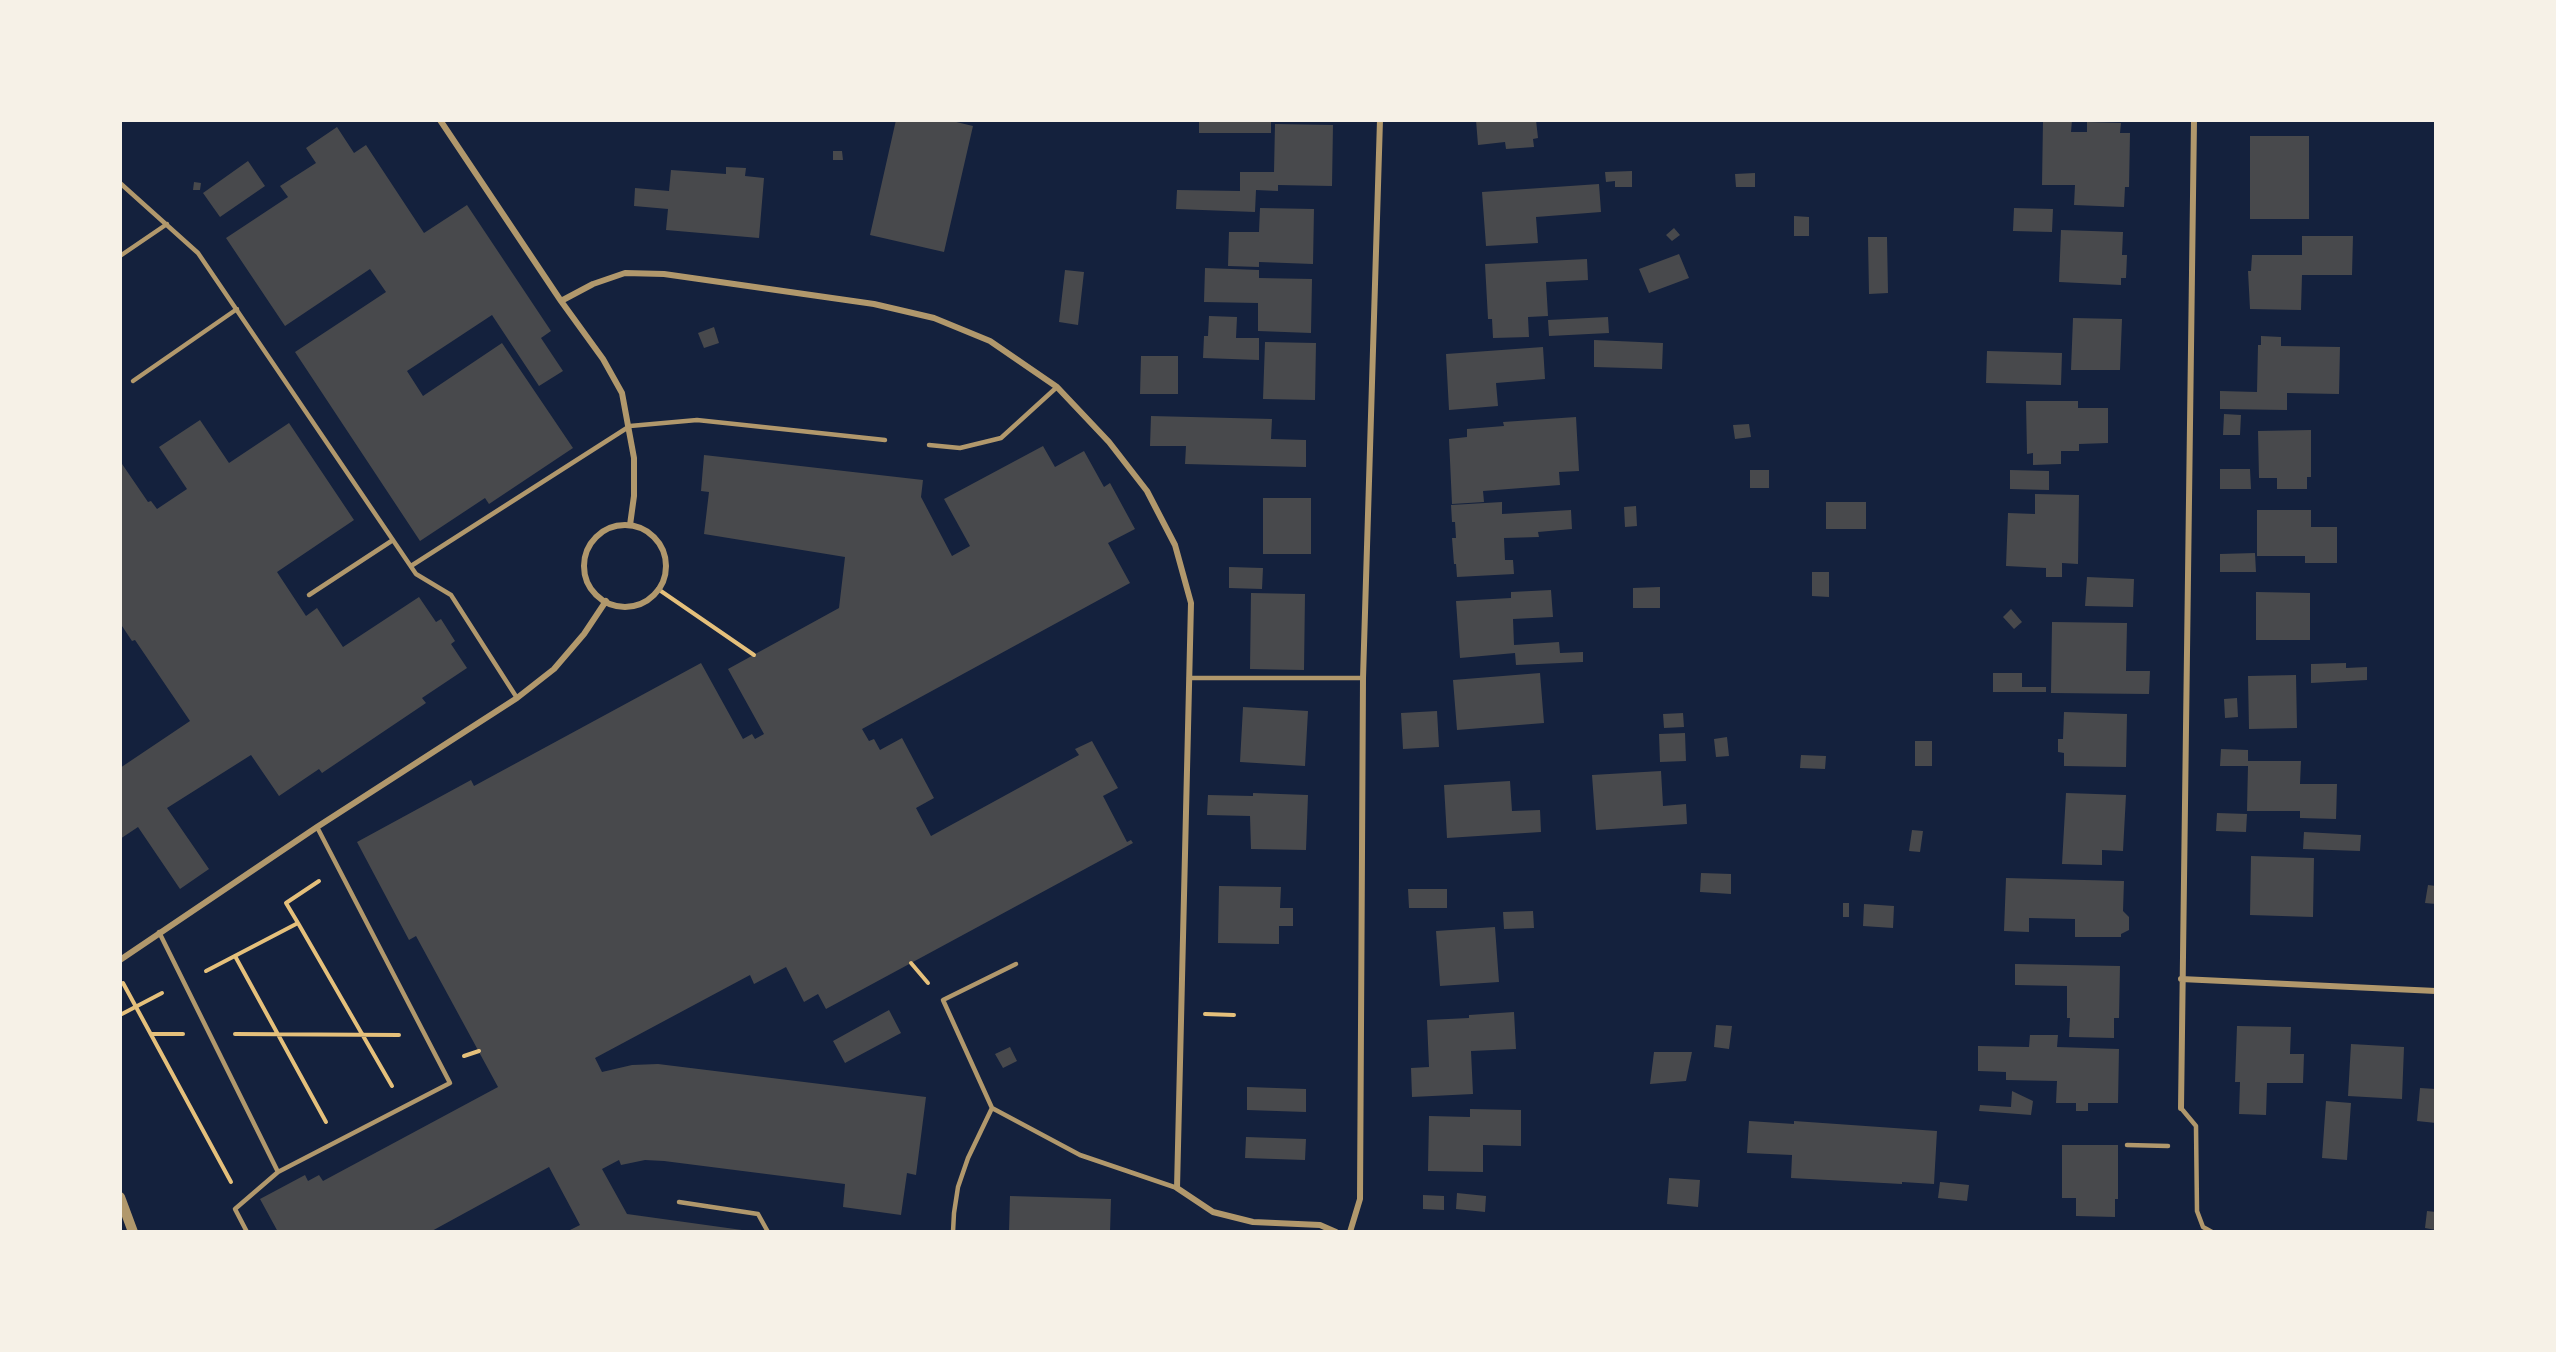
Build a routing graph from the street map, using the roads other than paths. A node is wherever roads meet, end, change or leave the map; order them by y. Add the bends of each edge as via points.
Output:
1 (440, 120) edge
2 (1380, 120) edge
3 (2194, 120) edge
4 (120, 183) edge
5 (167, 224) junction
6 (120, 256) edge
7 (561, 301) junction
8 (237, 309) junction
9 (134, 381) dead end
10 (1057, 387) junction
11 (630, 426) junction
12 (885, 440) dead end
13 (929, 445) dead end
14 (630, 525) junction
15 (393, 540) junction
16 (411, 566) junction
17 (309, 595) dead end
18 (606, 602) junction
19 (1189, 678) junction
20 (1363, 678) junction
21 (517, 698) junction
22 (317, 827) junction
23 (159, 932) junction
24 (120, 960) edge
25 (1016, 964) dead end
26 (2181, 979) junction
27 (2436, 992) edge
28 (992, 1108) junction
29 (2181, 1108) joint
30 (2127, 1145) dead end
31 (2168, 1146) dead end
32 (278, 1172) junction
33 (1177, 1188) junction
34 (120, 1197) edge
35 (679, 1203) dead end
36 (133, 1232) edge
37 (247, 1232) edge
38 (768, 1232) edge
39 (953, 1232) edge
40 (1336, 1232) edge
41 (1350, 1232) edge
42 (2212, 1232) edge

1 - 7 street
2 - 20 street
3 - 26 street
4 - 5 lane
5 - 6 lane
5 - 8 lane via 198,252
7 - 10 street via 625,273 664,274 874,304 934,318 990,341
7 - 11 street via 613,376 622,393
8 - 9 lane
8 - 15 lane
10 - 13 lane via 1001,438 960,448
10 - 19 street via 1148,491 1175,545 1191,603
11 - 12 lane via 697,420
11 - 14 street via 634,458
11 - 16 lane
14 - 18 street via 619,525 599,534 586,553 589,586
14 - 18 street via 652,535 659,544 666,567 664,579 640,604 617,606
15 - 16 lane
15 - 17 lane
16 - 21 lane via 416,574 451,595
18 - 21 street via 554,669
19 - 20 lane
19 - 33 street
20 - 41 street via 1360,1199
21 - 22 street
22 - 23 street
22 - 32 lane via 450,1083
23 - 24 street
23 - 32 lane
25 - 28 lane via 943,1000
26 - 27 street
26 - 29 street
28 - 33 lane via 1080,1155
28 - 39 lane via 958,1186
29 - 42 lane via 2196,1126 2198,1211 2203,1227
30 - 31 lane
32 - 37 lane via 235,1209
33 - 40 street via 1213,1212 1253,1222 1320,1225
34 - 36 street
35 - 38 lane via 758,1214

